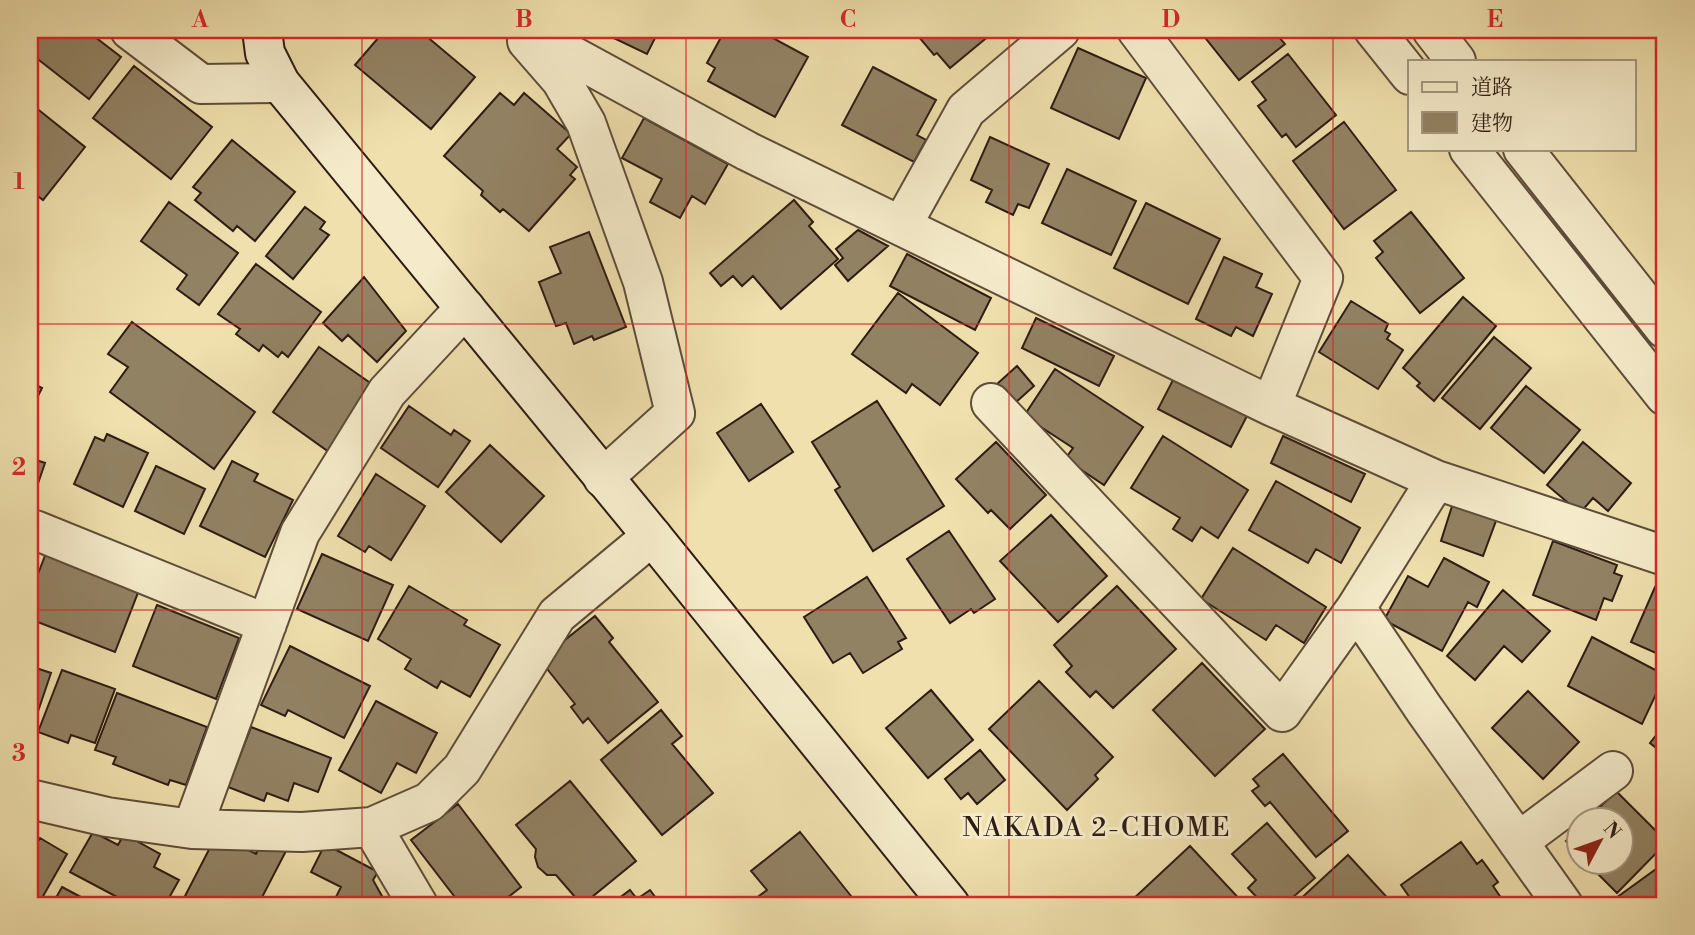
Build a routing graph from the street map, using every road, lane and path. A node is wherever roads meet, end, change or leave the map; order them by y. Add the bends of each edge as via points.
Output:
1 (130, 30) edge
2 (262, 30) edge
3 (516, 30) edge
4 (525, 30) edge
5 (1060, 30) edge
6 (1137, 30) edge
7 (1374, 30) edge
8 (1432, 30) edge
9 (1455, 60) edge
10 (1408, 72) edge
11 (280, 83) junction
12 (1470, 150) edge
13 (1524, 150) edge
14 (902, 225) junction
15 (466, 308) junction
16 (1665, 329) edge
17 (1665, 396) edge
18 (991, 403) dead end
19 (1271, 406) junction
20 (603, 478) junction
21 (1436, 480) junction
22 (35, 530) dead end
23 (652, 536) junction
24 (1665, 556) edge
25 (1356, 608) junction
26 (267, 624) junction
27 (1613, 771) dead end
28 (30, 799) edge
29 (372, 827) junction
30 (192, 829) junction
31 (1518, 842) junction
32 (418, 905) edge
33 (950, 905) edge
34 (1563, 905) edge

1 - 11 street via 201,84
2 - 11 street via 264,53
3 - 20 street via 561,80 586,123 643,282 675,414
4 - 14 street via 747,150
5 - 14 street via 966,110
6 - 19 street via 1323,278
7 - 10 street
8 - 9 street
11 - 15 street
12 - 17 street
13 - 16 street
14 - 19 street
15 - 20 street
15 - 26 street via 387,392 300,533
18 - 25 street via 1282,712
19 - 21 street
20 - 23 street
21 - 24 street
21 - 25 street
22 - 26 street
23 - 29 street via 557,615 462,769 429,802
23 - 33 street
25 - 31 street
26 - 30 street
27 - 31 street
28 - 30 street via 107,817
29 - 30 street via 302,832
29 - 32 street
31 - 34 street

